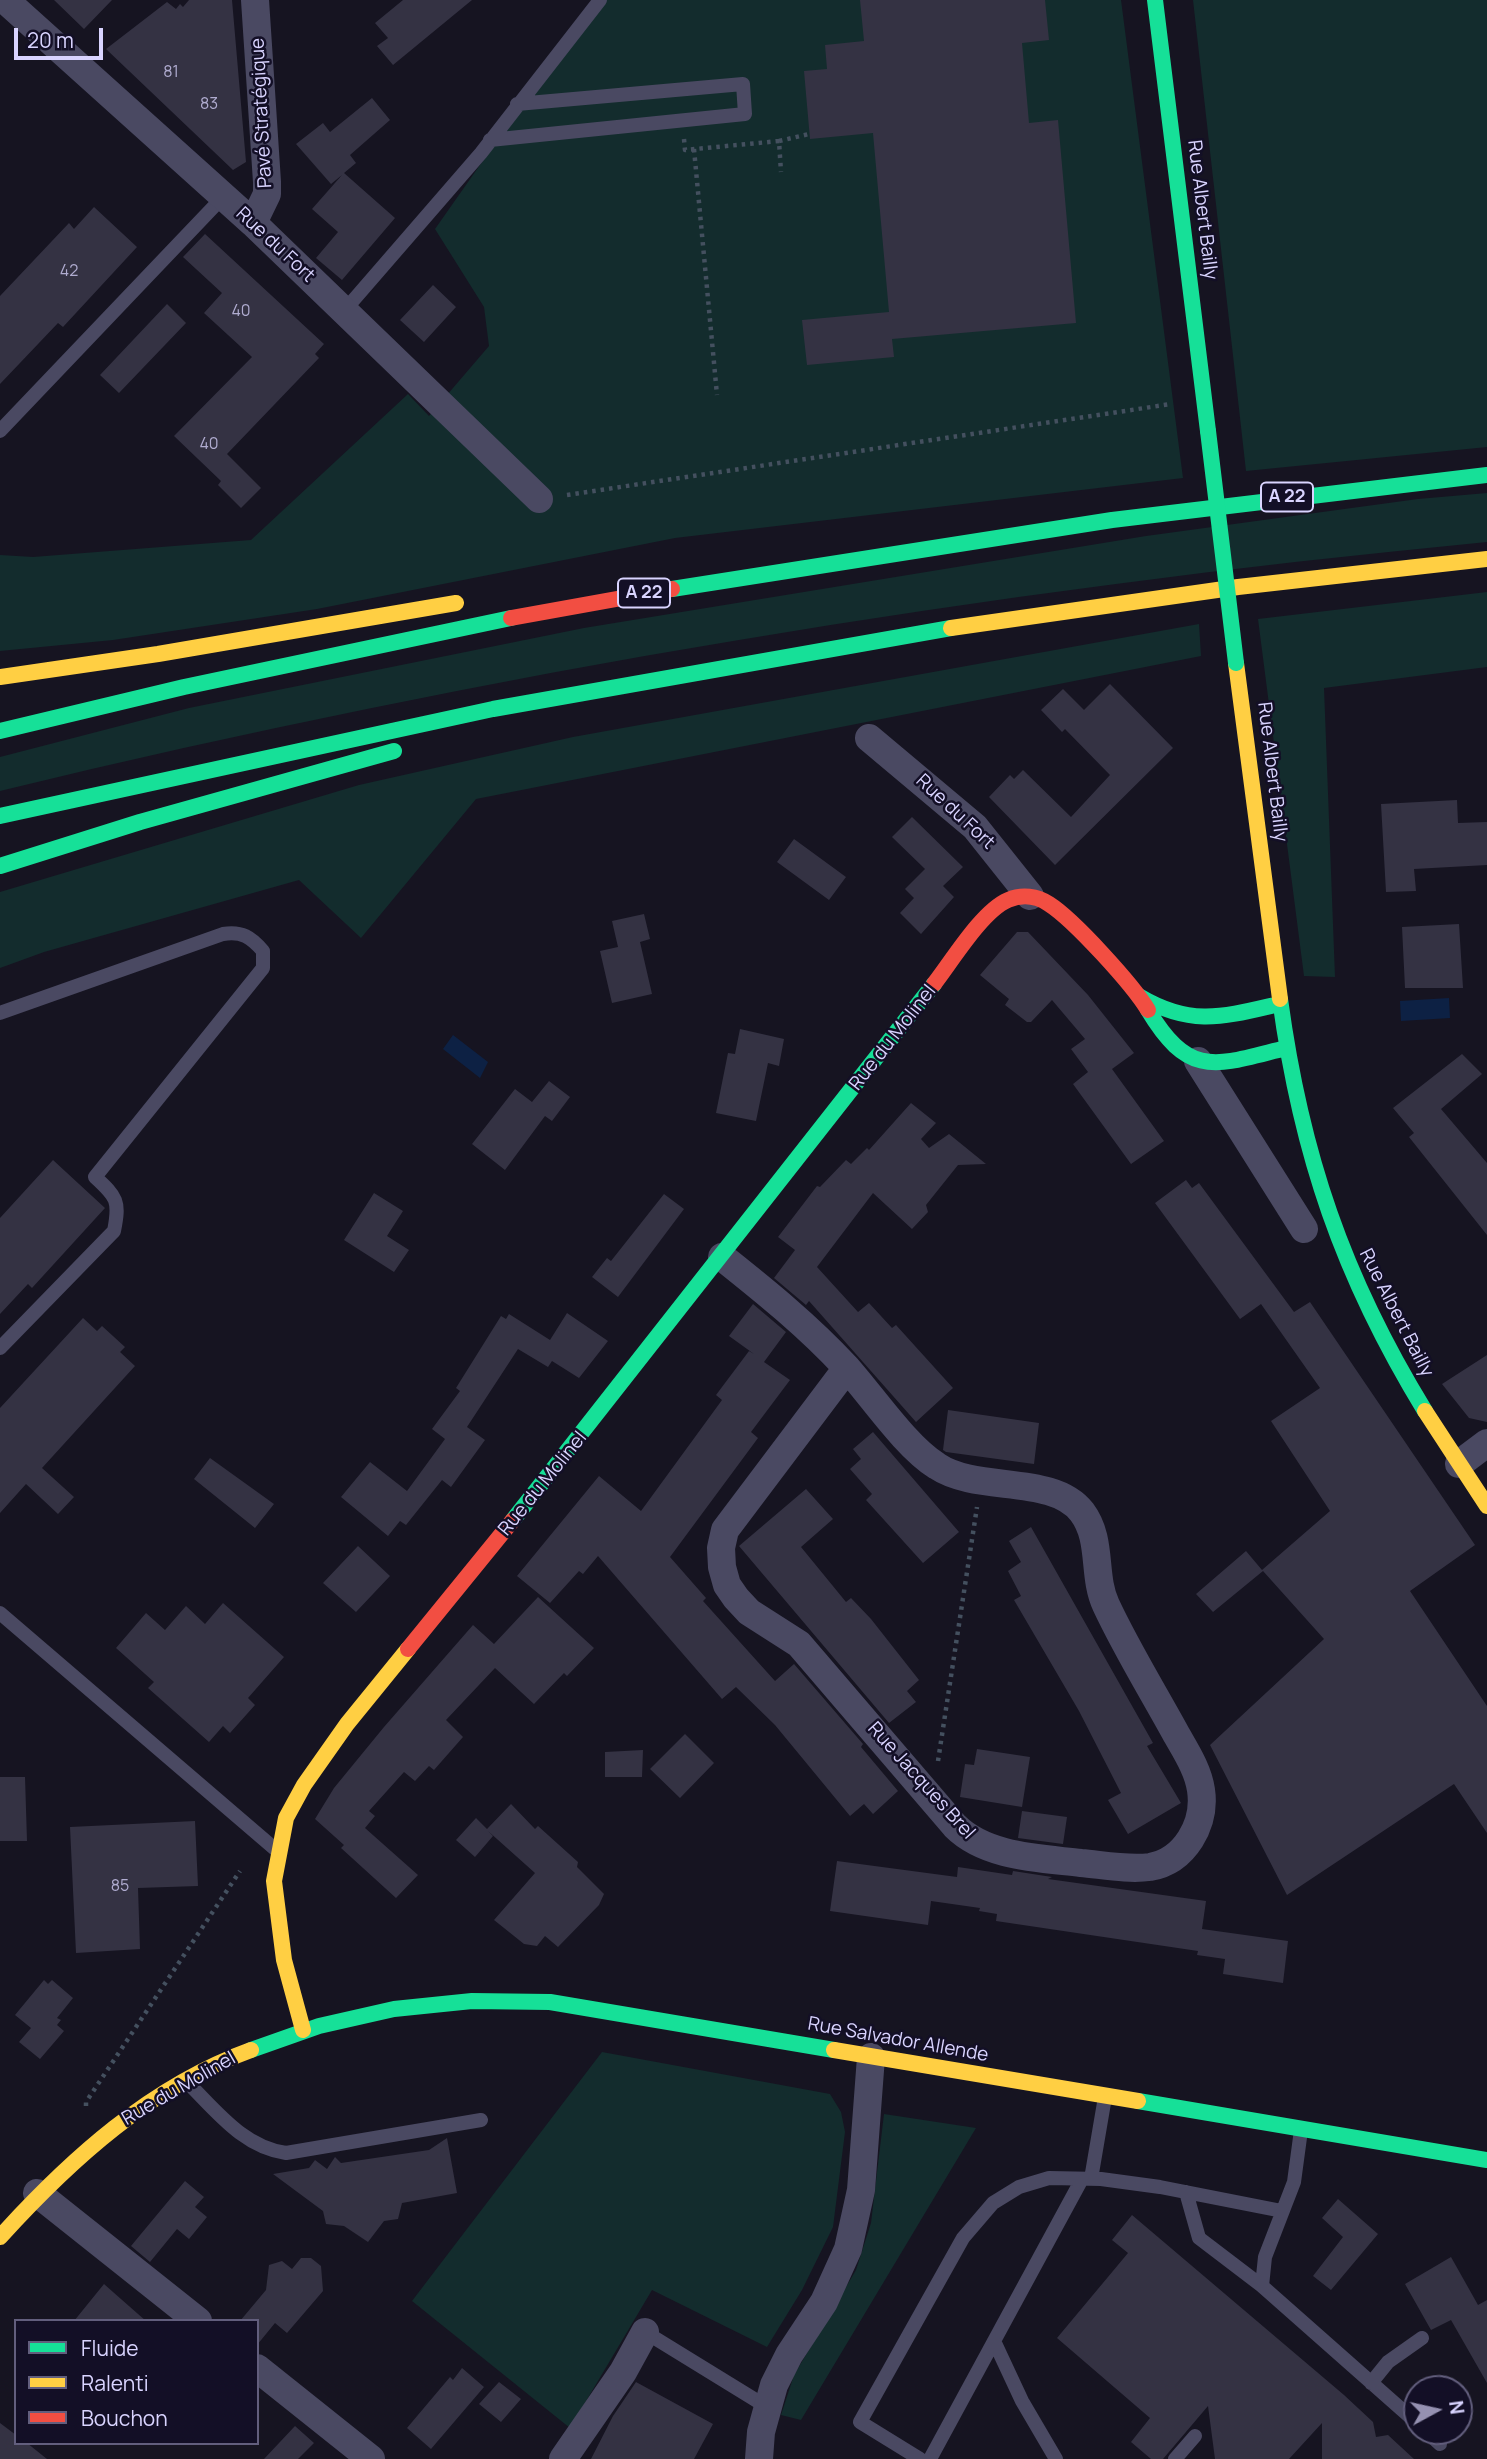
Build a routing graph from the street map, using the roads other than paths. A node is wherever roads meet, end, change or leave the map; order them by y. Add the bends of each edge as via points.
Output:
1 (5, 0) edge
2 (256, 0) edge
3 (600, 0) edge
4 (1155, 0) edge
5 (517, 104) junction
6 (490, 140) junction
7 (223, 197) junction
8 (253, 223) junction
9 (344, 311) junction
10 (0, 431) edge
11 (1487, 475) edge
12 (539, 499) road end
13 (1087, 523) junction
14 (879, 540) dead end
15 (1487, 559) edge
16 (471, 600) dead end
17 (0, 677) edge
18 (542, 697) junction
19 (0, 731) edge
20 (446, 737) dead end
21 (870, 738) dead end
22 (406, 748) dead end
23 (0, 816) edge
24 (0, 866) edge
25 (1030, 895) junction
26 (1139, 996) junction
27 (1279, 1004) junction
28 (0, 1013) edge
29 (1286, 1048) junction
30 (1198, 1061) junction
31 (1304, 1229) dead end
32 (722, 1257) junction
33 (0, 1348) edge
34 (847, 1368) junction
35 (1487, 1443) edge
36 (1459, 1464) junction
37 (1487, 1506) edge
38 (0, 1613) edge
39 (278, 1852) junction
40 (303, 2030) junction
41 (871, 2057) junction
42 (186, 2080) junction
43 (1106, 2096) junction
44 (481, 2120) dead end
45 (1301, 2129) junction
46 (1487, 2160) edge
47 (1087, 2179) junction
48 (1186, 2192) junction
49 (37, 2193) junction
50 (1282, 2211) junction
51 (0, 2237) edge
52 (1262, 2286) junction
53 (195, 2319) edge
54 (645, 2332) joint
55 (1422, 2338) dead end
56 (994, 2341) junction
57 (259, 2370) edge
58 (1371, 2383) junction
59 (766, 2407) junction
60 (1403, 2411) edge
61 (1195, 2436) dead end
62 (371, 2459) edge
63 (563, 2459) edge
64 (759, 2459) edge
65 (920, 2459) edge
66 (930, 2459) edge
67 (1056, 2459) edge
68 (1175, 2459) edge

1 - 7 street, Rue du Fort
2 - 8 street, Pavé Stratégique via 267,194
3 - 5 lane
4 - 27 main road, Rue Albert Bailly, bridge
5 - 6 lane
5 - 6 lane via 743,84 746,114
6 - 9 lane
7 - 8 street, Rue du Fort
7 - 10 lane
8 - 9 street, Rue du Fort
9 - 12 street, Rue du Fort
11 - 13 main road, A 22
13 - 14 main road
13 - 19 main road, A 22 via 538,613 204,682
15 - 18 main road via 1126,602 766,657
16 - 17 main road
18 - 20 main road
18 - 23 main road
21 - 25 street, Rue du Fort via 975,827
22 - 24 main road
25 - 26 main road via 1062,914
25 - 32 main road, Rue du Molinel via 1015,895 993,909
26 - 27 main road via 1168,1014 1199,1019
26 - 30 main road via 1166,1040
27 - 29 main road, Rue Albert Bailly
28 - 33 lane via 223,934 237,932 253,939 263,951 263,968 95,1177 114,1194 119,1209 114,1231
29 - 30 main road via 1232,1060
29 - 36 main road, Rue Albert Bailly via 1304,1137 1349,1270 1393,1360
30 - 31 street
32 - 34 street, Rue Jacques Brel via 794,1315
32 - 39 main road, Rue du Molinel via 329,1747 294,1801
34 - 34 street, Rue Jacques Brel via 725,1530 721,1548 727,1585 749,1612 799,1644 965,1836 992,1850 1133,1868 1152,1867 1179,1853 1196,1829 1202,1810 1197,1773 1104,1602 1096,1543 1081,1511 1052,1492 980,1482 935,1465
35 - 36 street
36 - 37 main road, Rue Albert Bailly
38 - 39 lane
39 - 40 main road, Rue du Molinel via 276,1912
40 - 41 main road, Rue Salvador Allende via 389,2008 517,2000 595,2009
40 - 42 main road, Rue du Molinel via 254,2047
41 - 43 main road, Rue Salvador Allende
41 - 59 street via 861,2189 848,2249 824,2302 789,2355
42 - 44 lane via 236,2130 264,2150 286,2153
42 - 49 main road, Rue du Molinel via 111,2128
43 - 45 main road, Rue Salvador Allende
43 - 47 lane
45 - 46 main road, Rue Salvador Allende
45 - 50 lane via 1294,2182
47 - 48 lane
47 - 56 lane
47 - 65 lane via 1049,2178 1019,2187 993,2203 963,2238 860,2422
48 - 50 lane
48 - 52 lane via 1199,2238
49 - 51 main road, Rue du Molinel
49 - 53 street
50 - 52 lane via 1265,2258
52 - 58 lane
54 - 59 lane
54 - 63 street
55 - 58 lane via 1388,2362
56 - 66 lane
56 - 67 lane via 1021,2401
57 - 62 street
58 - 60 lane
59 - 64 street
61 - 68 lane

